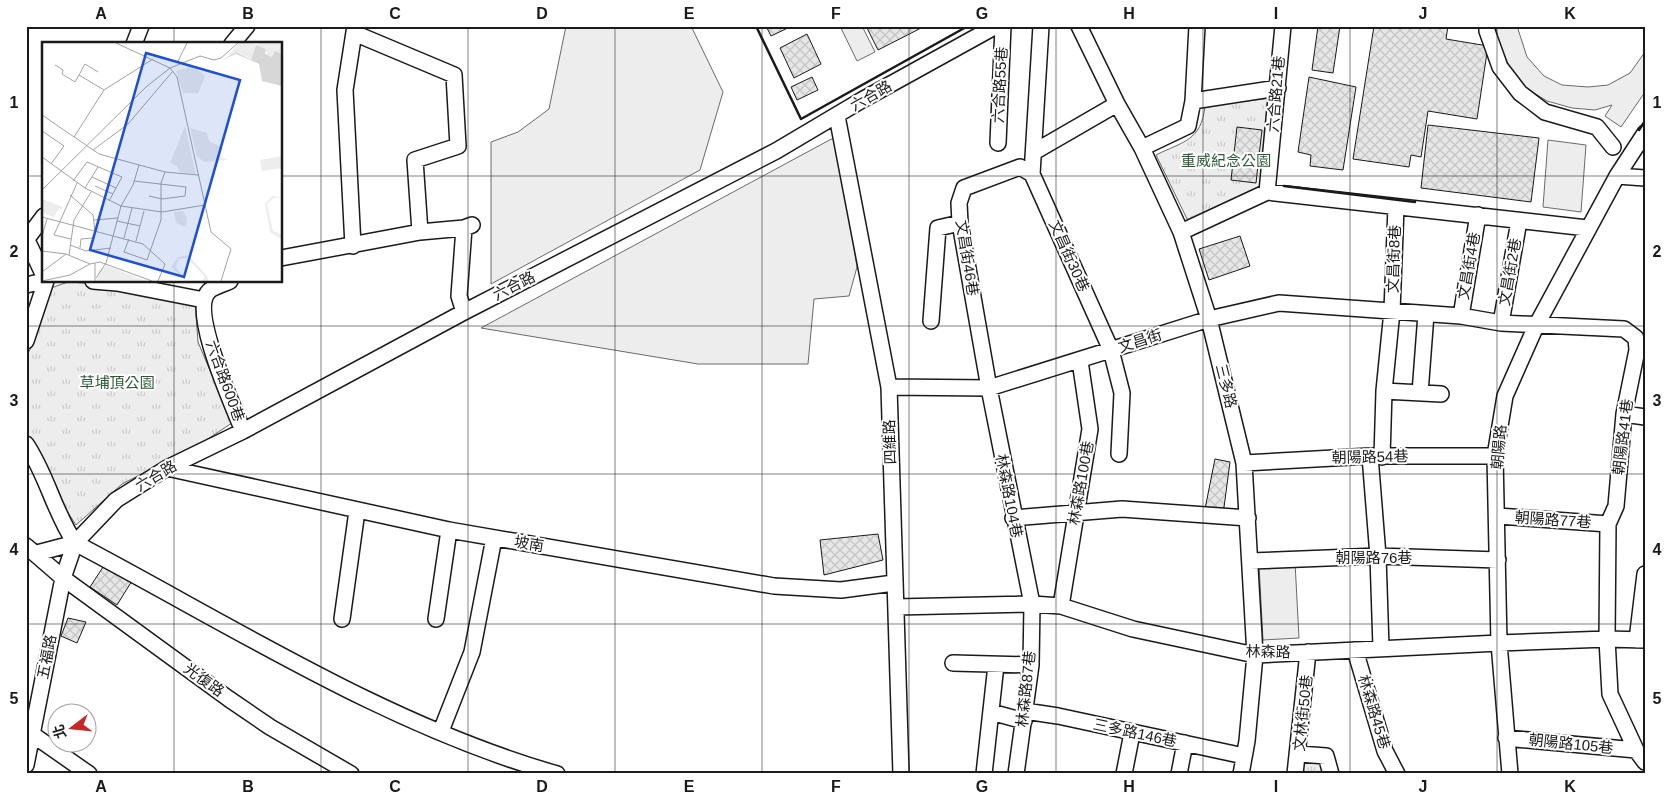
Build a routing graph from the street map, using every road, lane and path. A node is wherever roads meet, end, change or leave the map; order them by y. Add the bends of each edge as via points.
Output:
1 (141, 26) edge
2 (247, 26) edge
3 (996, 26) edge
4 (1003, 26) edge
5 (1041, 26) edge
6 (1079, 26) edge
7 (1197, 26) edge
8 (1283, 26) edge
9 (1487, 26) edge
10 (355, 29) edge
11 (135, 42) edge
12 (234, 42) edge
13 (1278, 88) junction
14 (1193, 100) junction
15 (1117, 104) junction
16 (837, 116) junction
17 (1645, 133) edge
18 (998, 144) dead end
19 (1613, 147) dead end
20 (1142, 148) junction
21 (1034, 152) junction
22 (1026, 171) junction
23 (1617, 176) junction
24 (1645, 178) edge
25 (1267, 192) junction
26 (1396, 207) junction
27 (1478, 215) junction
28 (42, 219) edge
29 (1519, 221) junction
30 (960, 223) junction
31 (1587, 228) junction
32 (420, 232) junction
33 (1181, 232) junction
34 (27, 240) edge
35 (353, 246) junction
36 (282, 258) edge
37 (42, 272) edge
38 (42, 282) edge
39 (45, 282) edge
40 (105, 282) edge
41 (228, 282) edge
42 (26, 285) edge
43 (204, 300) junction
44 (1392, 311) junction
45 (464, 312) junction
46 (1426, 314) junction
47 (1461, 316) junction
48 (1210, 319) junction
49 (931, 321) dead end
50 (1501, 323) junction
51 (1536, 326) junction
52 (1640, 338) edge
53 (26, 341) edge
54 (1110, 350) junction
55 (1080, 361) junction
56 (889, 387) junction
57 (989, 388) junction
58 (1384, 391) junction
59 (1420, 393) junction
60 (1441, 394) dead end
61 (1624, 414) junction
62 (1645, 417) edge
63 (243, 431) junction
64 (26, 444) edge
65 (1119, 454) dead end
66 (1376, 456) junction
67 (1495, 456) junction
68 (1244, 463) junction
69 (167, 468) junction
70 (357, 510) junction
71 (1076, 512) junction
72 (1498, 516) junction
73 (1013, 518) junction
74 (1248, 518) junction
75 (1608, 524) junction
76 (449, 530) junction
77 (494, 538) junction
78 (74, 543) junction
79 (31, 550) edge
80 (1378, 556) junction
81 (1498, 560) junction
82 (1250, 562) junction
83 (1645, 574) edge
84 (63, 578) junction
85 (894, 583) junction
86 (1032, 604) junction
87 (1061, 606) junction
88 (896, 607) junction
89 (342, 619) dead end
90 (436, 619) dead end
91 (1607, 639) junction
92 (1641, 640) edge
93 (1499, 643) junction
94 (1381, 648) junction
95 (1355, 650) junction
96 (1308, 652) junction
97 (1255, 655) junction
98 (953, 663) dead end
99 (996, 665) junction
100 (1031, 665) junction
101 (991, 712) junction
102 (1025, 716) junction
103 (29, 731) edge
104 (441, 731) junction
105 (1132, 732) junction
106 (1506, 738) junction
107 (1184, 743) junction
108 (1299, 754) junction
109 (1244, 756) junction
110 (1641, 756) edge
111 (26, 765) edge
112 (89, 774) edge
113 (350, 774) edge
114 (557, 774) edge
115 (901, 774) edge
116 (984, 774) edge
117 (1016, 774) edge
118 (1124, 774) edge
119 (1179, 774) edge
120 (1241, 774) edge
121 (1296, 774) edge
122 (1331, 774) edge
123 (1397, 774) edge
124 (1510, 774) edge

1 - 11 street
2 - 12 street
3 - 16 street, 六合路
4 - 18 street, 六合路55巷
5 - 21 street
6 - 15 street, 三多路
7 - 14 street
8 - 13 street, 六合路21巷
9 - 19 street via 1500,67 1520,94 1545,112 1597,127
10 - 32 street via 454,75 458,146 415,160
10 - 35 street via 345,90
13 - 14 street
13 - 25 street, 六合路21巷
14 - 20 street via 1188,126
15 - 20 street, 三多路
15 - 21 street
16 - 45 street, 六合路 via 776,151
16 - 56 street, 四維路
17 - 23 street, 朝陽路
20 - 33 street, 三多路
21 - 22 street
22 - 30 street, 文昌街46巷 via 964,188 958,203
22 - 54 street, 文昌街30巷
23 - 24 street
23 - 31 street, 朝陽路
25 - 26 street
25 - 33 street
26 - 27 street
26 - 44 street, 文昌街8巷
27 - 29 street
27 - 47 street, 文昌街4巷
28 - 34 street
29 - 31 street
29 - 50 street, 文昌街2巷
30 - 49 street via 938,228
30 - 57 street, 文昌街46巷
31 - 51 street, 朝陽路
32 - 35 street
32 - 45 street via 468,226 459,296
33 - 48 street, 三多路
34 - 37 street
35 - 36 street
38 - 42 street
39 - 53 street
40 - 43 street
41 - 43 street via 209,291
43 - 63 street, 六合路600巷 via 217,367
44 - 46 street, 文昌街
44 - 48 street, 文昌街 via 1279,303
44 - 58 street
45 - 63 street, 六合路
46 - 47 street, 文昌街
46 - 59 street
47 - 50 street, 文昌街
48 - 54 street, 文昌街
48 - 68 street, 三多路
50 - 51 street, 文昌街
51 - 52 street, 朝陽路41巷 via 1624,329
51 - 67 street, 朝陽路 via 1505,396
52 - 61 street, 朝陽路41巷
54 - 55 street, 文昌街
54 - 65 street, 文昌街30巷 via 1122,393
55 - 57 street, 文昌街
55 - 71 street, 林森路100巷 via 1090,428
56 - 57 street, 文昌街
56 - 85 street, 四維路
57 - 73 street, 林森路104巷
58 - 59 street
58 - 66 street
59 - 60 street
61 - 62 street
61 - 75 street, 朝陽路41巷 via 1616,506
63 - 69 street, 六合路
64 - 78 street via 40,466 61,522
66 - 67 street, 朝陽路54巷
66 - 68 street, 朝陽路54巷
66 - 80 street
67 - 72 street, 朝陽路
68 - 74 street, 三多路
69 - 70 street, 坡南
69 - 78 street, 六合路 via 116,500
70 - 76 street, 坡南
70 - 89 street
71 - 73 street
71 - 74 street via 1122,509
71 - 87 street, 林森路100巷
72 - 75 street, 朝陽路77巷
72 - 81 street, 朝陽路
73 - 86 street, 林森路104巷
74 - 82 street, 三多路
75 - 91 street, 朝陽路41巷
76 - 77 street, 坡南
76 - 90 street
77 - 85 street, 坡南 via 774,586 841,590
77 - 104 street via 472,652
78 - 79 street
78 - 84 street, 六合路
78 - 104 street via 363,699
79 - 84 street, 光復路
80 - 81 street, 朝陽路76巷
80 - 82 street, 朝陽路76巷
80 - 94 street
81 - 93 street, 朝陽路
82 - 97 street, 三多路
83 - 92 street
84 - 103 street, 五福路
84 - 113 street, 光復路 via 270,727
85 - 88 street, 四維路
86 - 87 street, 林森路
86 - 88 street, 林森路
86 - 100 street, 林森路87巷
87 - 97 street, 林森路 via 1133,629
88 - 115 street, 四維路
91 - 92 street, 林森路
91 - 93 street, 林森路
91 - 110 street, 朝陽路41巷 via 1610,694
93 - 94 street, 林森路
93 - 106 street, 朝陽路
94 - 95 street, 林森路
95 - 96 street, 林森路
95 - 123 street, 林森路45巷 via 1385,751
96 - 97 street, 林森路
96 - 108 street, 文林街50巷
97 - 109 street, 三多路
98 - 99 street
99 - 100 street
99 - 101 street
100 - 102 street, 林森路87巷
101 - 102 street, 三多路146巷
101 - 116 street
102 - 105 street, 三多路146巷 via 1058,716
102 - 117 street, 林森路87巷
103 - 111 street, 五福路
103 - 112 street
104 - 114 street via 518,763
105 - 107 street, 三多路146巷
105 - 118 street
106 - 110 street, 朝陽路105巷
106 - 124 street, 朝陽路
107 - 109 street, 三多路146巷
107 - 119 street
108 - 121 street, 文林街50巷
108 - 122 street via 1326,756
109 - 120 street, 三多路

